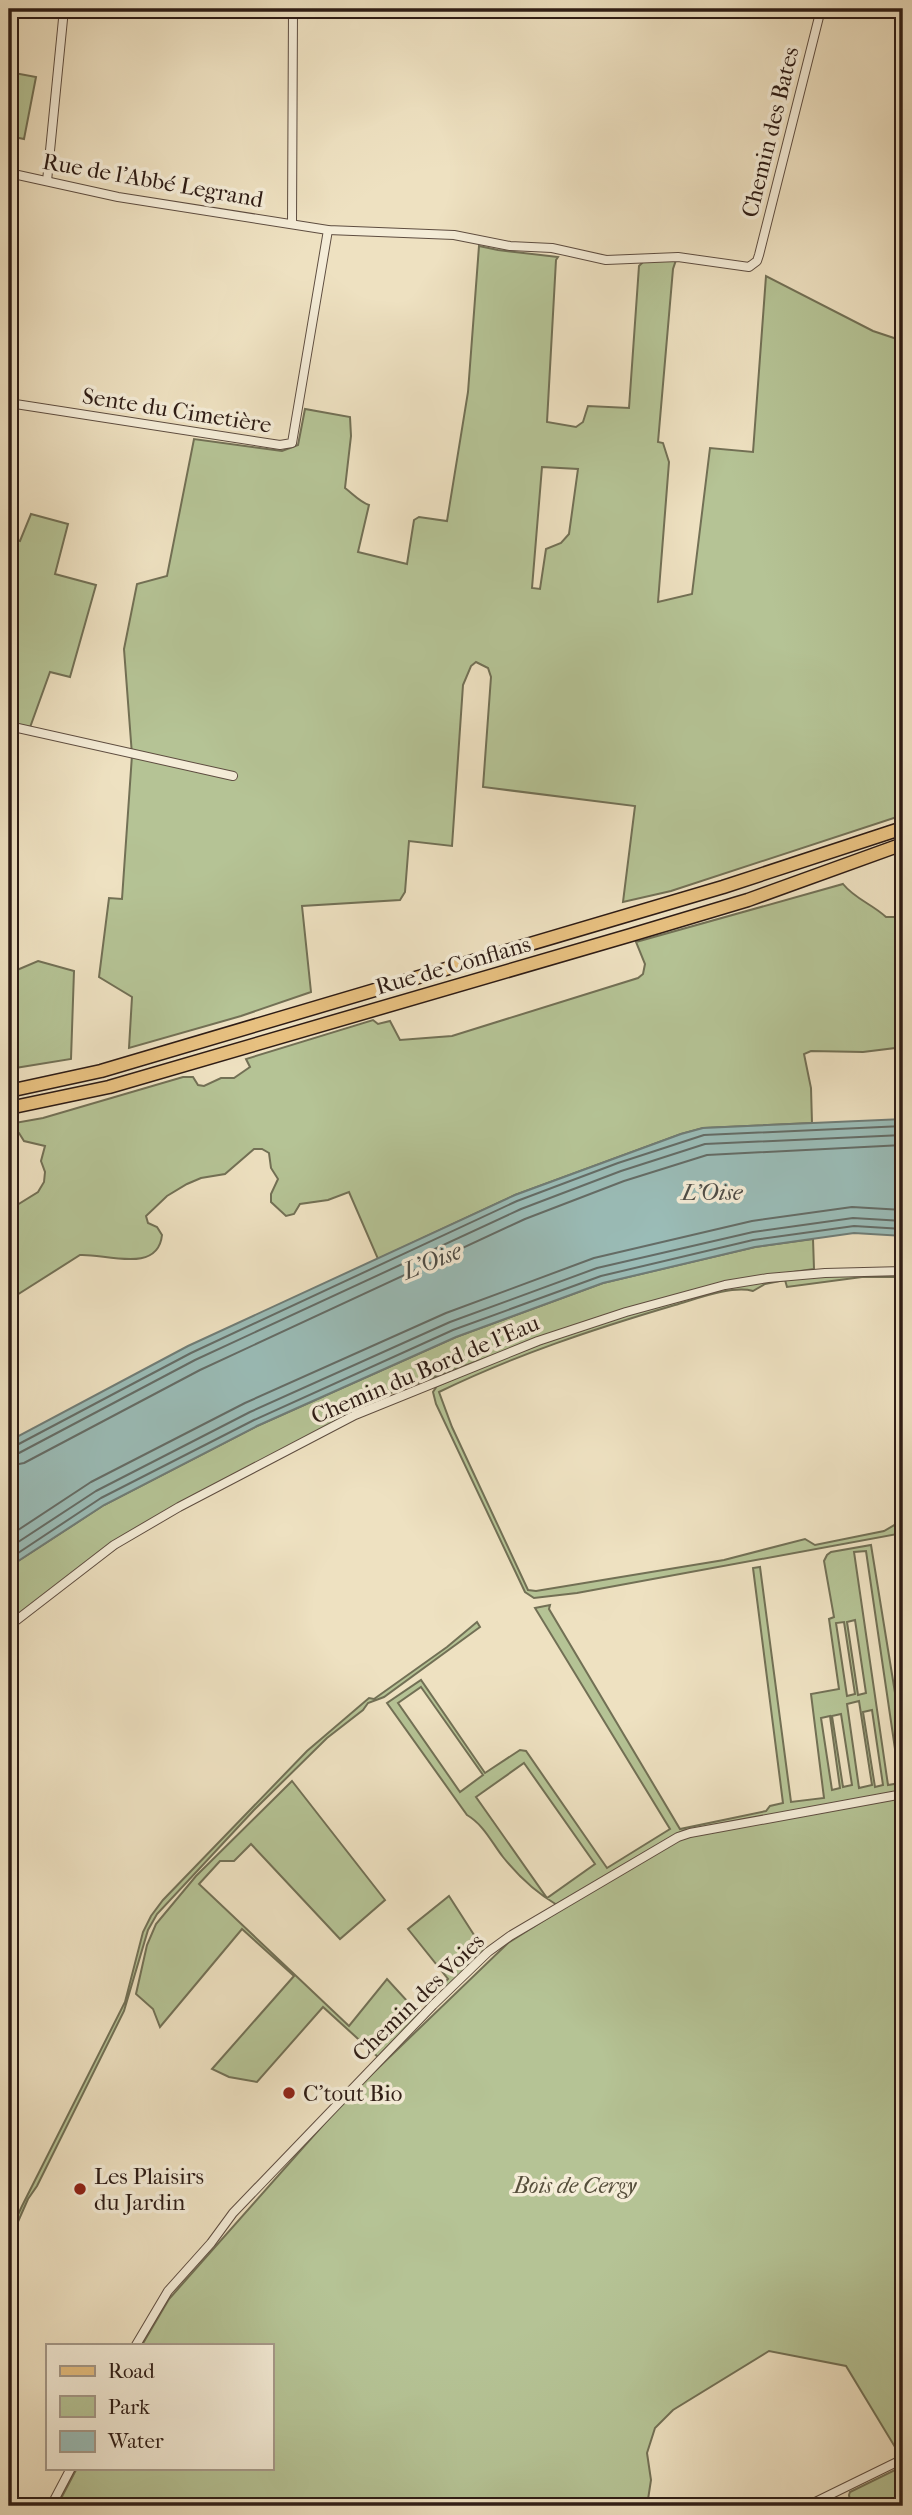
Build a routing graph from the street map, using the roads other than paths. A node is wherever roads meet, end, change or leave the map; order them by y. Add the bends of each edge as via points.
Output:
1 (64, 9) edge
2 (293, 9) edge
3 (821, 9) edge
4 (846, 9) edge
5 (861, 9) edge
6 (9, 173) edge
7 (47, 181) junction
8 (292, 223) junction
9 (328, 230) junction
10 (754, 264) joint
11 (9, 403) edge
12 (9, 726) edge
13 (233, 776) dead end
14 (903, 828) edge
15 (903, 844) edge
16 (9, 1091) edge
17 (9, 1108) edge
18 (903, 1271) edge
19 (9, 1626) edge
20 (903, 1794) edge
21 (137, 2344) edge
22 (903, 2459) edge
23 (70, 2470) edge
24 (51, 2506) edge
25 (807, 2506) edge

1 - 7 street
2 - 8 street
3 - 10 street, Chemin des Bates
4 - 5 street
6 - 7 street, Rue de l'Abbé Legrand
7 - 8 street, Rue de l'Abbé Legrand via 118,197
8 - 9 street, Rue de l'Abbé Legrand
9 - 10 street, Rue de l'Abbé Legrand via 454,235 606,260 678,257 746,267
9 - 11 street, Sente du Cimetière via 292,443 280,445
12 - 13 street
14 - 16 main road, Rue de Conflans via 723,887 101,1071
15 - 17 main road, Rue de Conflans via 771,892 631,935 108,1087
18 - 19 street, Chemin du Bord de l'Eau via 825,1272 725,1285 538,1341 355,1415 178,1507 114,1545
20 - 21 street, Chemin des Voies via 678,1837 510,1936 433,2005 233,2213 167,2291
22 - 25 street
23 - 24 street

